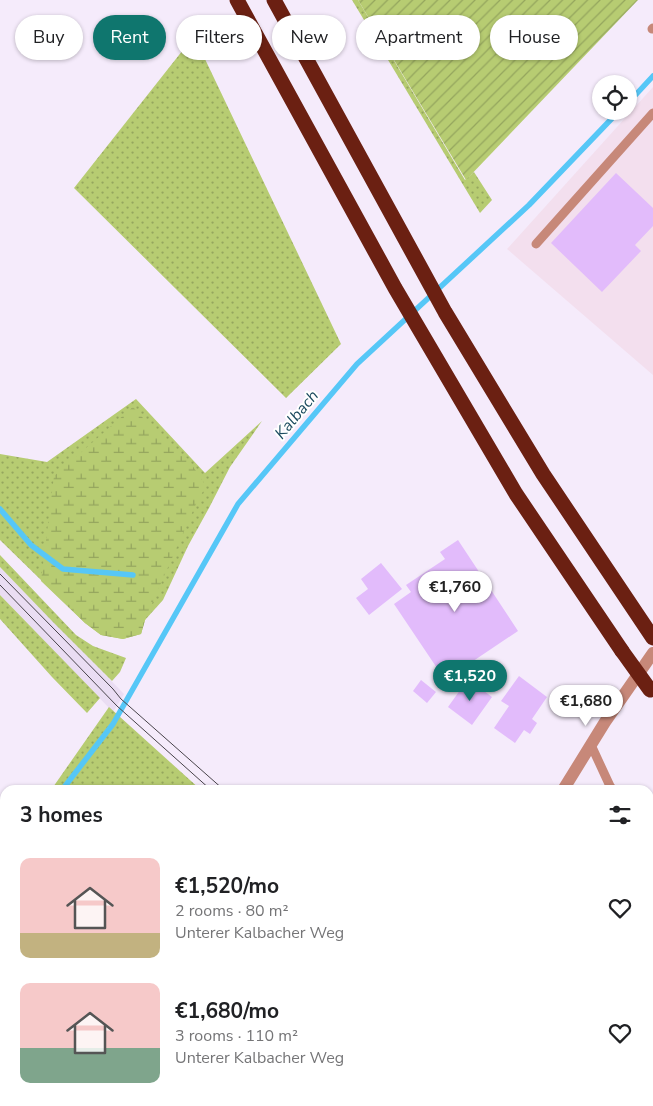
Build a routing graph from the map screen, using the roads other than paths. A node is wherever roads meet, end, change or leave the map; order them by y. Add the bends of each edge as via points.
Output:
1 (237, 0) edge
2 (274, 0) edge
3 (653, 113) edge
4 (536, 244) dead end
5 (653, 638) edge
6 (653, 653) edge
7 (651, 692) edge
8 (591, 746) junction
9 (566, 785) edge
10 (608, 785) edge

1 - 7 highway, bridge via 395,288 516,494
2 - 5 highway via 445,312 543,474
3 - 4 lane
6 - 8 street
8 - 9 street
8 - 10 lane

